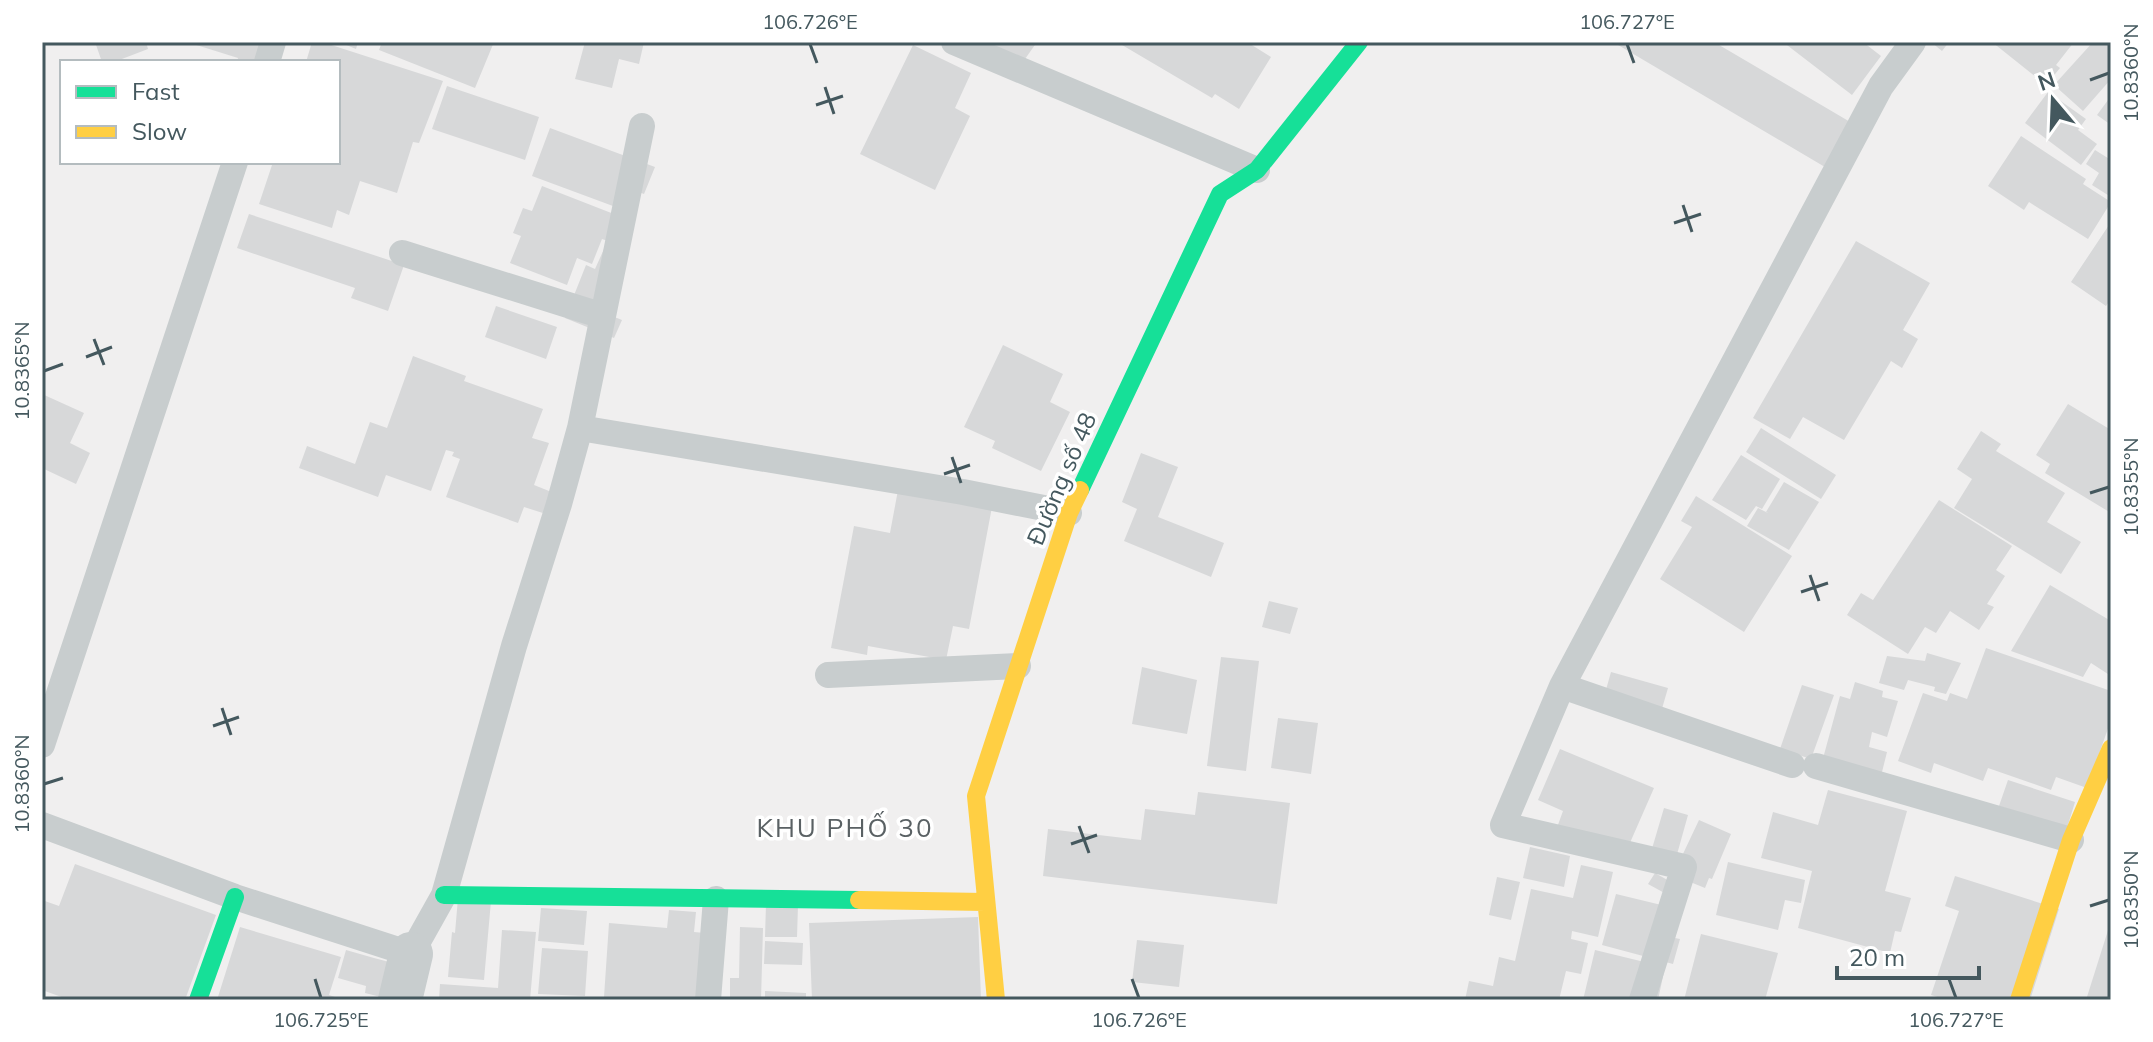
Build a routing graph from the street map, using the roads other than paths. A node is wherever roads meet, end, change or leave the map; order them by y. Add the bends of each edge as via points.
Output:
1 (954, 42) edge
2 (1359, 42) edge
3 (1913, 42) edge
4 (642, 126) dead end
5 (234, 164) edge
6 (1257, 170) junction
7 (402, 253) dead end
8 (603, 316) junction
9 (580, 428) junction
10 (1069, 513) junction
11 (1018, 666) junction
12 (828, 675) dead end
13 (1562, 686) junction
14 (42, 745) edge
15 (2111, 748) edge
16 (42, 825) edge
17 (2071, 840) junction
18 (444, 895) junction
19 (235, 897) junction
20 (716, 899) junction
21 (985, 902) junction
22 (411, 954) junction
23 (198, 1000) edge
24 (400, 1000) edge
25 (708, 1000) edge
26 (996, 1000) edge
27 (1642, 1000) edge
28 (2019, 1000) edge

1 - 6 lane
2 - 6 street, Đường số 48
3 - 13 lane via 1881,86
4 - 8 lane
5 - 14 lane
6 - 10 street, Đường số 48 via 1220,194
7 - 8 lane
8 - 9 lane
9 - 10 lane
9 - 18 lane
10 - 11 street, Đường số 48
11 - 12 lane
11 - 21 street, Đường số 48 via 976,796
13 - 17 lane via 1804,765
13 - 27 lane via 1503,825 1684,867
15 - 17 street
16 - 19 lane
17 - 28 street
18 - 20 street
18 - 22 lane
19 - 22 lane
19 - 23 street
20 - 21 street
20 - 25 lane
21 - 26 street, Đường số 48
22 - 24 street

